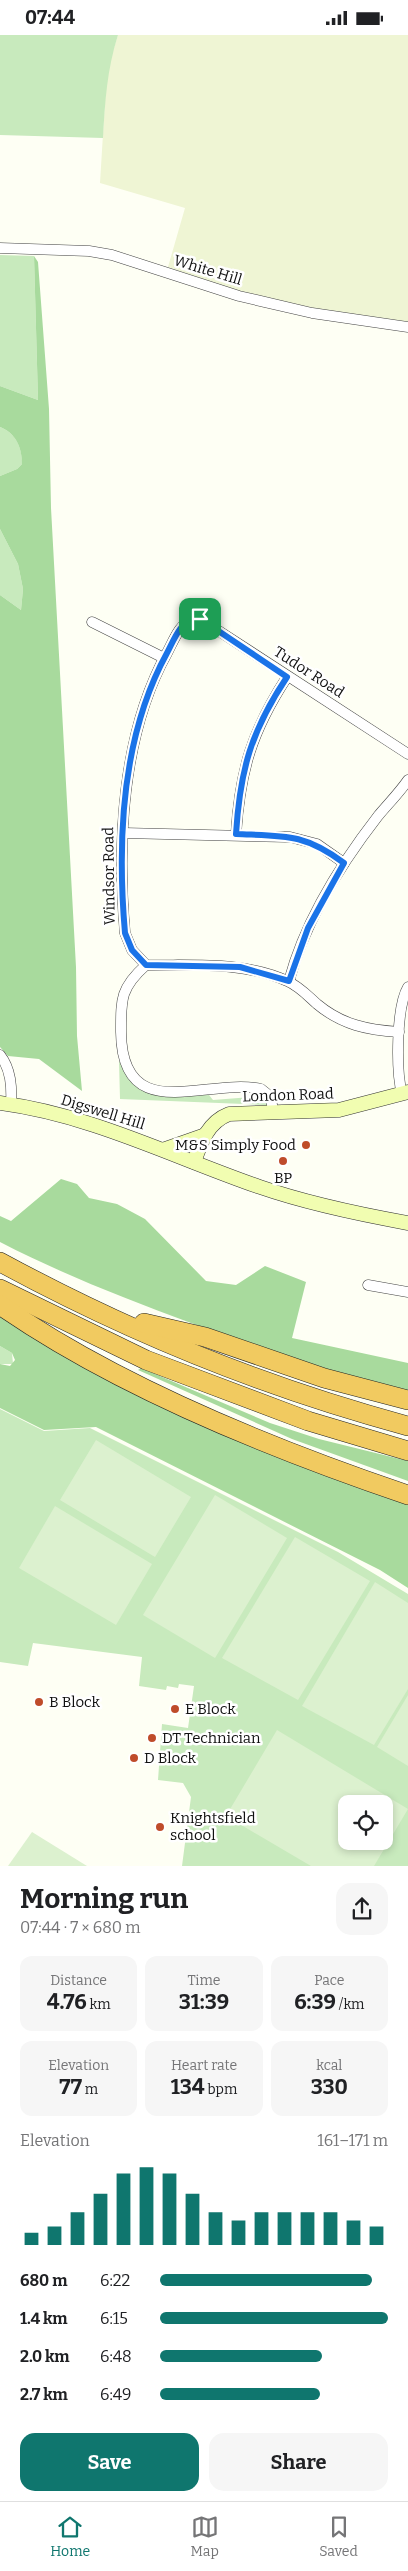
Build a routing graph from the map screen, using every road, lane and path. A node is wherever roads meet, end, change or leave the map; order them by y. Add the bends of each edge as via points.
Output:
1 (0, 248) edge
2 (408, 327) edge
3 (194, 618) joint
4 (92, 622) dead end
5 (164, 658) junction
6 (287, 677) junction
7 (408, 754) edge
8 (408, 780) edge
9 (124, 833) junction
10 (236, 834) junction
11 (344, 863) junction
12 (146, 965) junction
13 (289, 981) junction
14 (408, 987) edge
15 (399, 1032) junction
16 (0, 1055) edge
17 (405, 1093) edge
18 (6, 1104) edge
19 (273, 1113) junction
20 (205, 1135) junction
21 (165, 1149) junction
22 (194, 1161) junction
23 (408, 1223) edge
24 (0, 1262) edge
25 (368, 1285) dead end
26 (0, 1289) edge
27 (408, 1293) edge
28 (0, 1305) edge
29 (99, 1312) junction
30 (408, 1400) edge
31 (408, 1426) edge
32 (408, 1451) edge
33 (408, 1495) edge

1 - 2 street, White Hill via 89,251 112,255 248,298 352,320
3 - 5 street, Windsor Road via 184,624
3 - 6 street, Tudor Road via 205,622
4 - 5 street
5 - 9 street, Windsor Road via 136,732 127,778
6 - 7 street, Tudor Road
6 - 10 street via 263,716 248,754 241,780
8 - 11 street
9 - 10 street
9 - 12 street, Windsor Road via 125,933 132,950
10 - 11 street via 305,839
11 - 13 street via 308,928
12 - 13 street via 240,967
12 - 19 street via 125,989 121,1007 122,1055 131,1074 146,1087 169,1092 256,1088 270,1094
13 - 15 street via 343,1021 367,1030
14 - 15 street
15 - 17 street via 398,1070
16 - 18 street via 10,1077
17 - 19 main road, London Road via 339,1110
18 - 21 main road, Digswell Hill via 93,1124
19 - 20 main road, London Road via 229,1114 217,1120
20 - 21 main road
20 - 22 main road, London Road
21 - 22 main road, Digswell Hill
22 - 23 main road, Digswell Hill via 313,1204
24 - 29 highway
25 - 27 street
26 - 32 highway via 155,1364 299,1417
28 - 33 highway via 65,1346 198,1412 342,1472
29 - 30 highway via 204,1337 324,1378
29 - 31 highway via 231,1369

